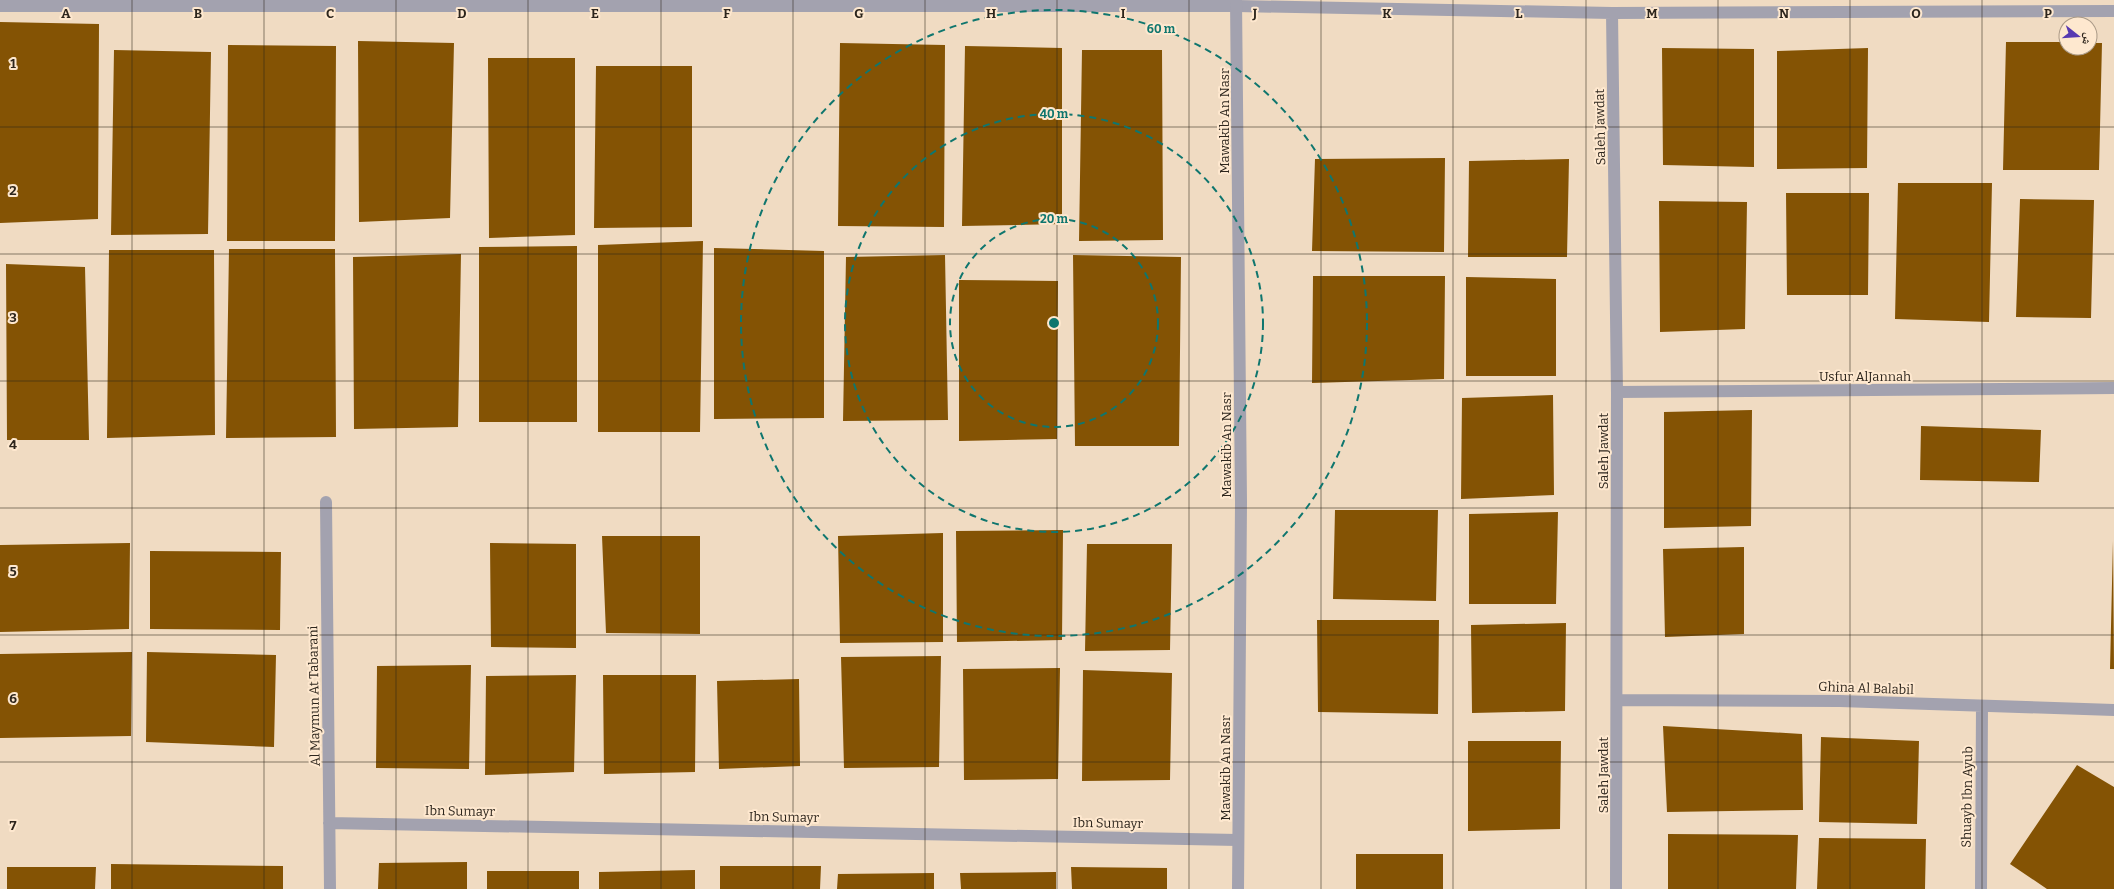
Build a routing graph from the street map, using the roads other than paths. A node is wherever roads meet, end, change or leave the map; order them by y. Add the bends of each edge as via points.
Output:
1 (1237, 3) edge
2 (0, 6) edge
3 (2114, 11) edge
4 (1612, 13) junction
5 (2114, 388) edge
6 (1616, 392) junction
7 (326, 502) dead end
8 (1617, 700) junction
9 (1982, 706) junction
10 (2114, 710) edge
11 (329, 823) junction
12 (1238, 840) junction
13 (330, 889) edge
14 (1238, 889) edge
15 (1616, 889) edge
16 (1980, 889) edge

1 - 2 street
1 - 4 street
1 - 12 street, Mawakib An Nasr via 1241,502
3 - 4 street
4 - 6 street, Saleh Jawdat
5 - 6 street, Usfur AlJannah
6 - 8 street, Saleh Jawdat
7 - 11 street, Al Maymun At Tabarani
8 - 9 street, Ghina Al Balabil via 1840,701
8 - 15 street, Saleh Jawdat
9 - 10 street, Ghina Al Balabil
9 - 16 street, Shuayb Ibn Ayub
11 - 12 street, Ibn Sumayr
11 - 13 street, Al Maymun At Tabarani
12 - 14 street, Mawakib An Nasr

